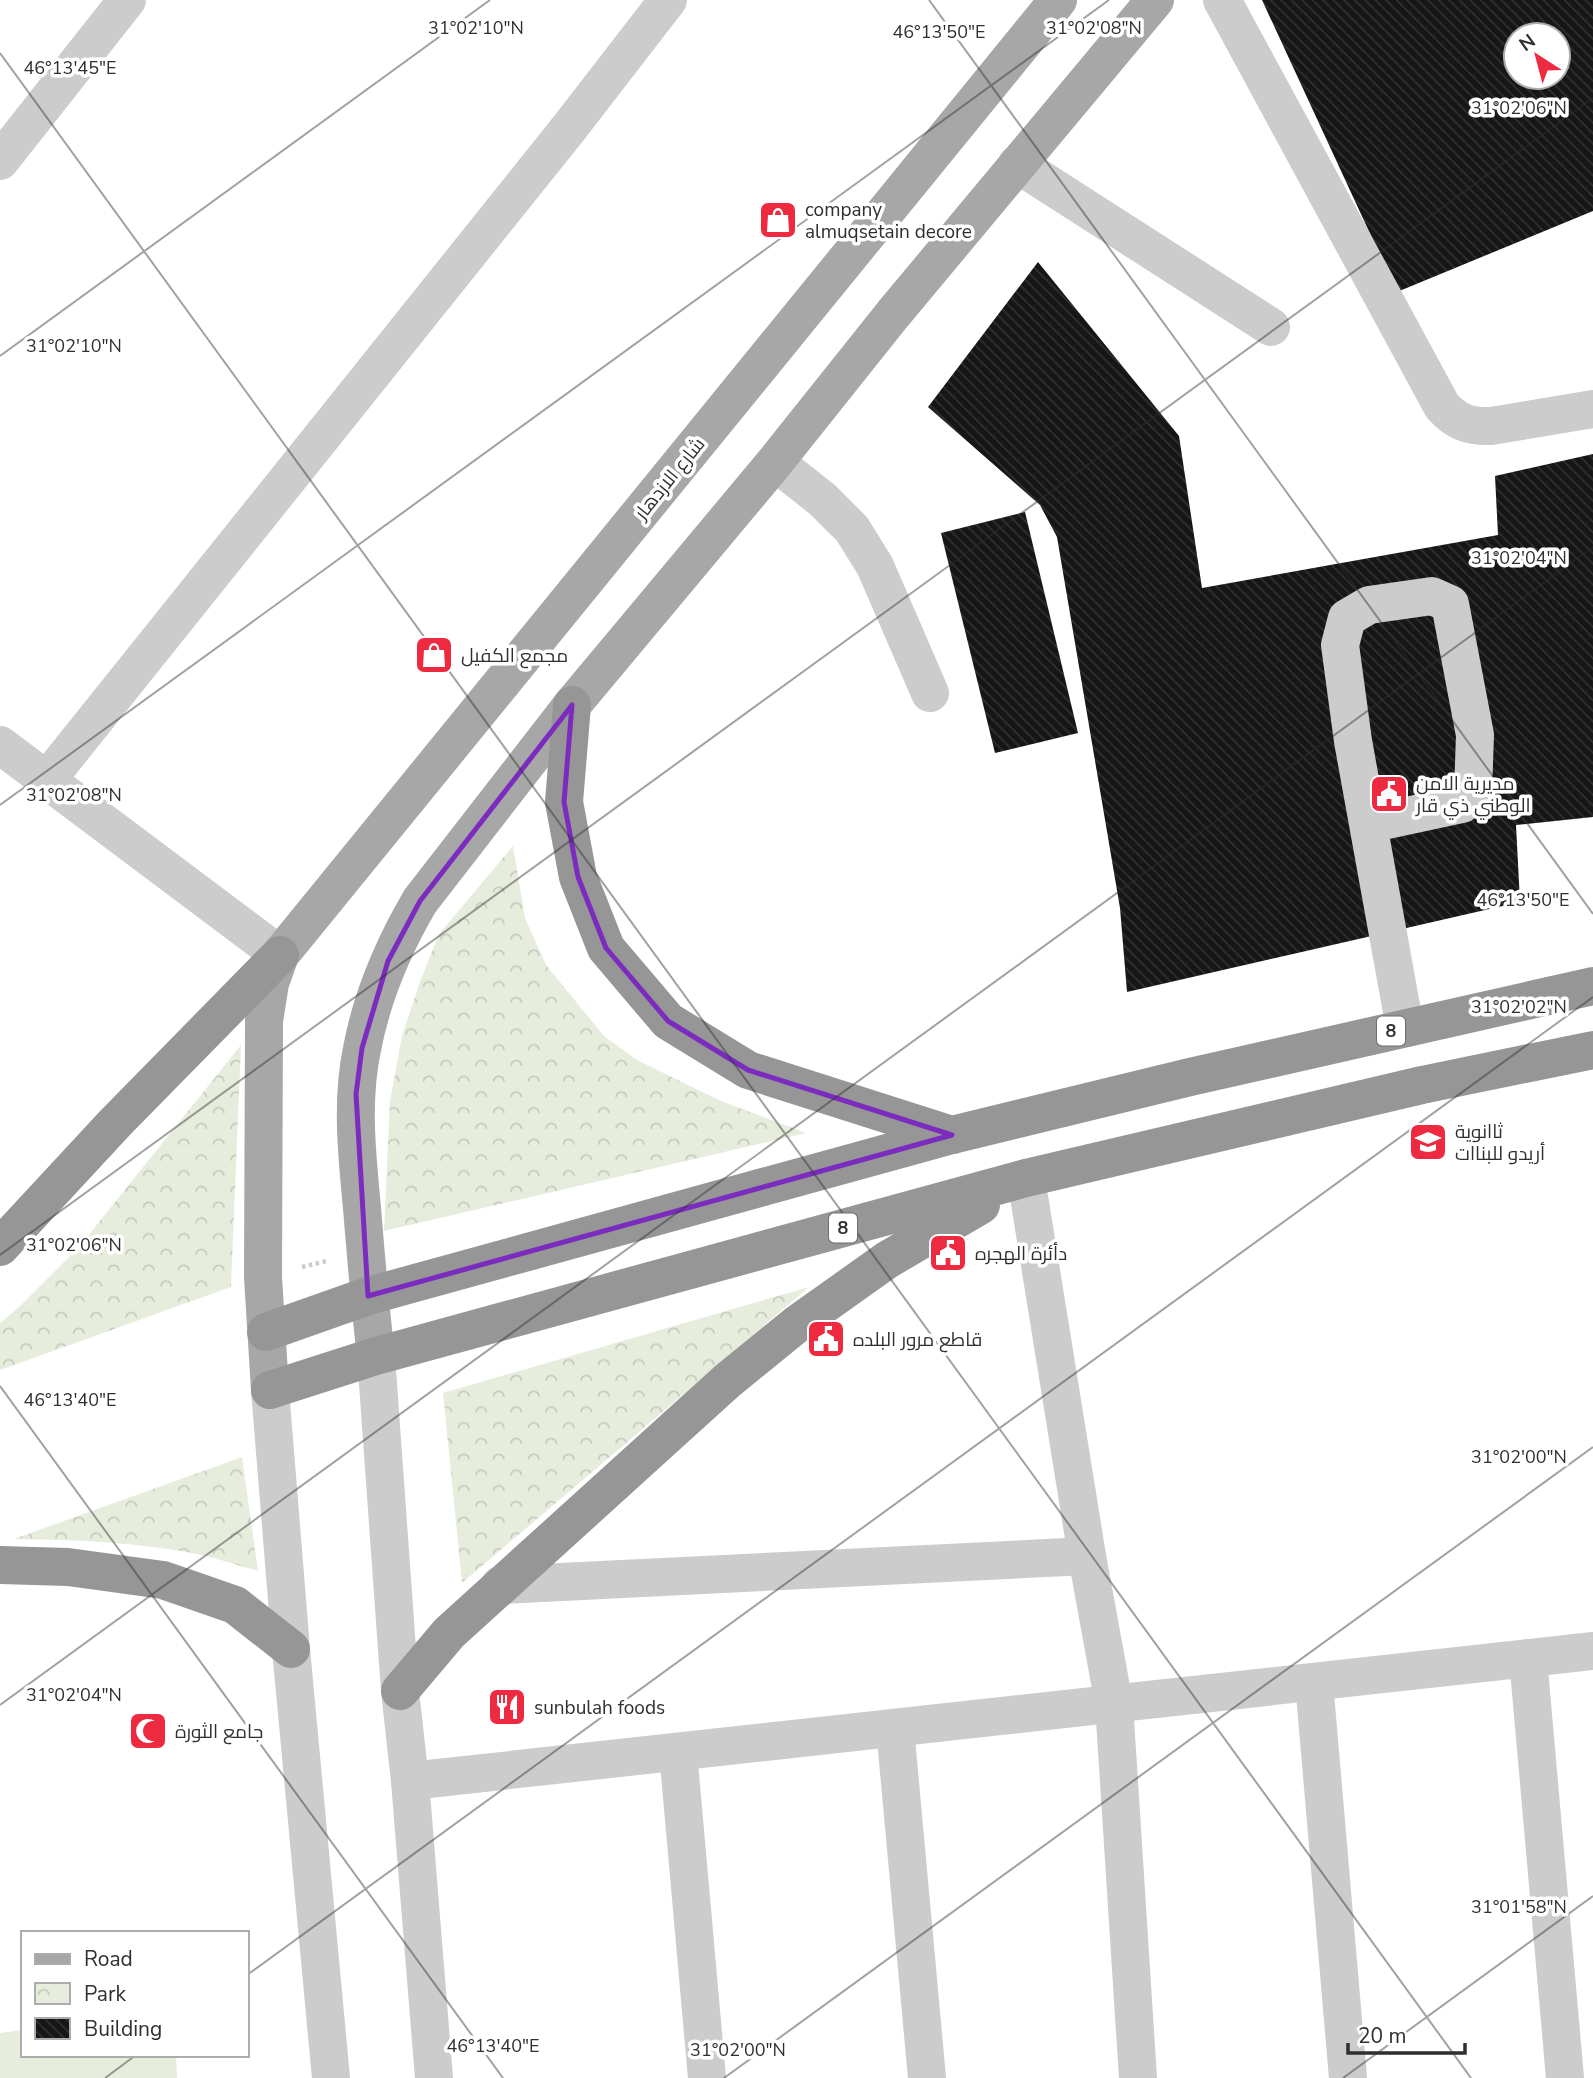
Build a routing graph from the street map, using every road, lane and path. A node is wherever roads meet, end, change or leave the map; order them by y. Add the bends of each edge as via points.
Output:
1 (127, 0) edge
2 (668, 0) edge
3 (1059, 0) edge
4 (1154, 0) edge
5 (1222, 0) edge
6 (0, 161) edge
7 (1017, 164) junction
8 (1271, 327) dead end
9 (1593, 409) edge
10 (775, 461) junction
11 (930, 694) dead end
12 (572, 705) junction
13 (0, 745) edge
14 (46, 781) junction
15 (1369, 824) junction
16 (280, 955) junction
17 (1593, 986) edge
18 (1405, 1028) junction
19 (1593, 1051) edge
20 (952, 1135) junction
21 (1026, 1178) junction
22 (0, 1247) edge
23 (365, 1251) junction
24 (263, 1277) junction
25 (368, 1296) junction
26 (266, 1332) junction
27 (376, 1356) junction
28 (271, 1390) junction
29 (1087, 1556) junction
30 (0, 1565) edge
31 (500, 1585) junction
32 (291, 1649) junction
33 (1593, 1651) edge
34 (1528, 1658) junction
35 (1314, 1682) junction
36 (400, 1691) junction
37 (1114, 1704) junction
38 (895, 1728) junction
39 (678, 1752) junction
40 (410, 1781) junction
41 (331, 2078) edge
42 (434, 2078) edge
43 (708, 2078) edge
44 (928, 2078) edge
45 (1138, 2078) edge
46 (1349, 2078) edge
47 (1565, 2078) edge

1 - 6 street
2 - 14 street
3 - 16 main road, شارع الازدهار
4 - 7 main road
5 - 9 street via 1451,416 1464,423 1491,426
7 - 8 street
7 - 10 main road
10 - 11 street via 852,529 875,566
10 - 12 main road
12 - 20 highway via 564,803 578,877 606,948 668,1021 748,1070
12 - 23 main road via 420,901 388,961 362,1048 356,1094
13 - 14 street
14 - 16 street
15 - 15 street via 1340,645 1347,618 1369,605 1432,596 1450,604 1475,735 1473,792 1462,804
15 - 18 street
16 - 22 highway
16 - 24 main road via 264,1021
17 - 18 highway, 8
18 - 20 highway, 8
19 - 21 highway, 8 via 1422,1085
20 - 25 highway, 8
21 - 27 highway, 8
21 - 29 street
21 - 31 highway via 887,1260 797,1324
23 - 24 path
23 - 25 main road
24 - 26 main road
25 - 26 highway, 8
25 - 27 main road
26 - 28 main road
27 - 28 highway, 8
27 - 36 street
28 - 32 street
29 - 31 street
29 - 37 street
30 - 32 highway via 68,1567 163,1580 235,1605
31 - 36 highway via 449,1633
32 - 41 street
33 - 34 street
34 - 35 street
34 - 47 street
35 - 37 street
35 - 46 street
36 - 40 street
37 - 38 street
37 - 45 street
38 - 39 street
38 - 44 street
39 - 40 street
39 - 43 street
40 - 42 street

